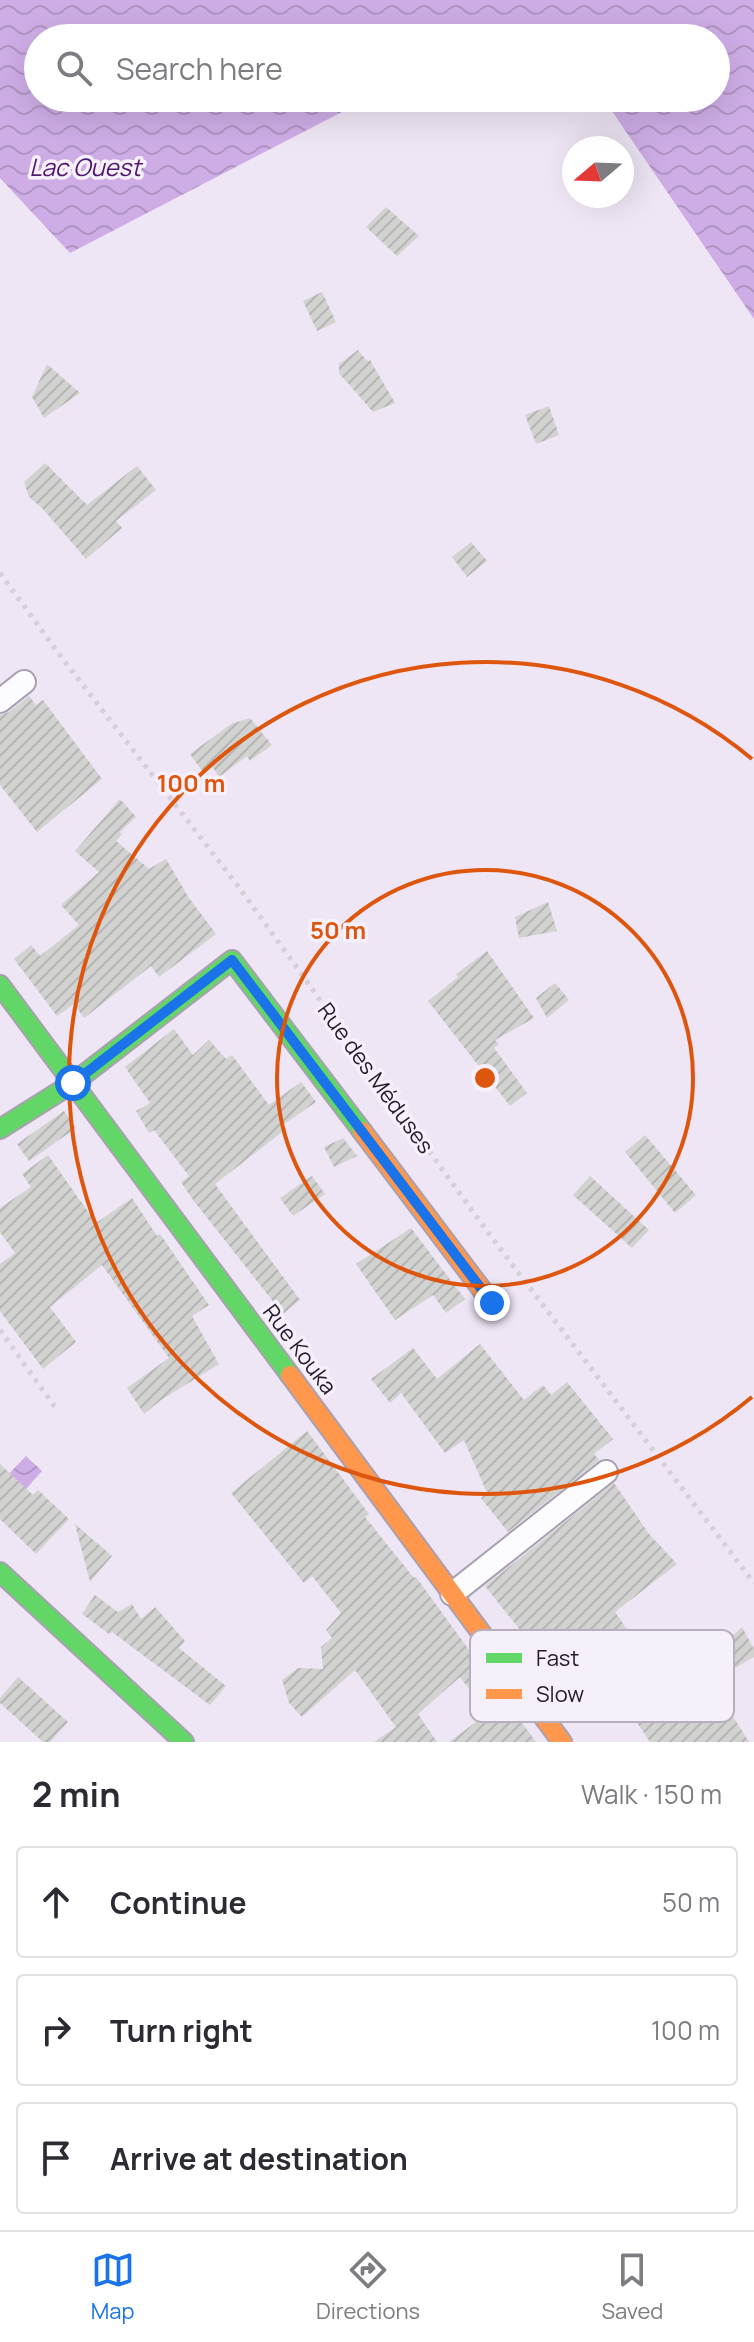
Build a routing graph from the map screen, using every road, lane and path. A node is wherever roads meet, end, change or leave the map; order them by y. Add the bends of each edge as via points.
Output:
1 (0, 573) edge
2 (24, 682) dead end
3 (0, 701) edge
4 (0, 985) edge
5 (73, 1083) junction
6 (0, 1129) edge
7 (492, 1303) dead end
8 (0, 1330) edge
9 (55, 1407) dead end
10 (606, 1472) dead end
11 (0, 1572) edge
12 (754, 1583) edge
13 (452, 1594) junction
14 (479, 1630) edge
15 (547, 1722) edge
16 (184, 1742) edge
17 (562, 1742) edge

1 - 12 path, Rue des Méduses
2 - 3 street
4 - 5 street, Rue Kouka
5 - 6 street
5 - 7 street via 232,960
5 - 13 street, Rue Kouka
8 - 9 path
10 - 13 street
11 - 16 street
13 - 14 street, Rue Kouka
15 - 17 street, Rue Kouka

